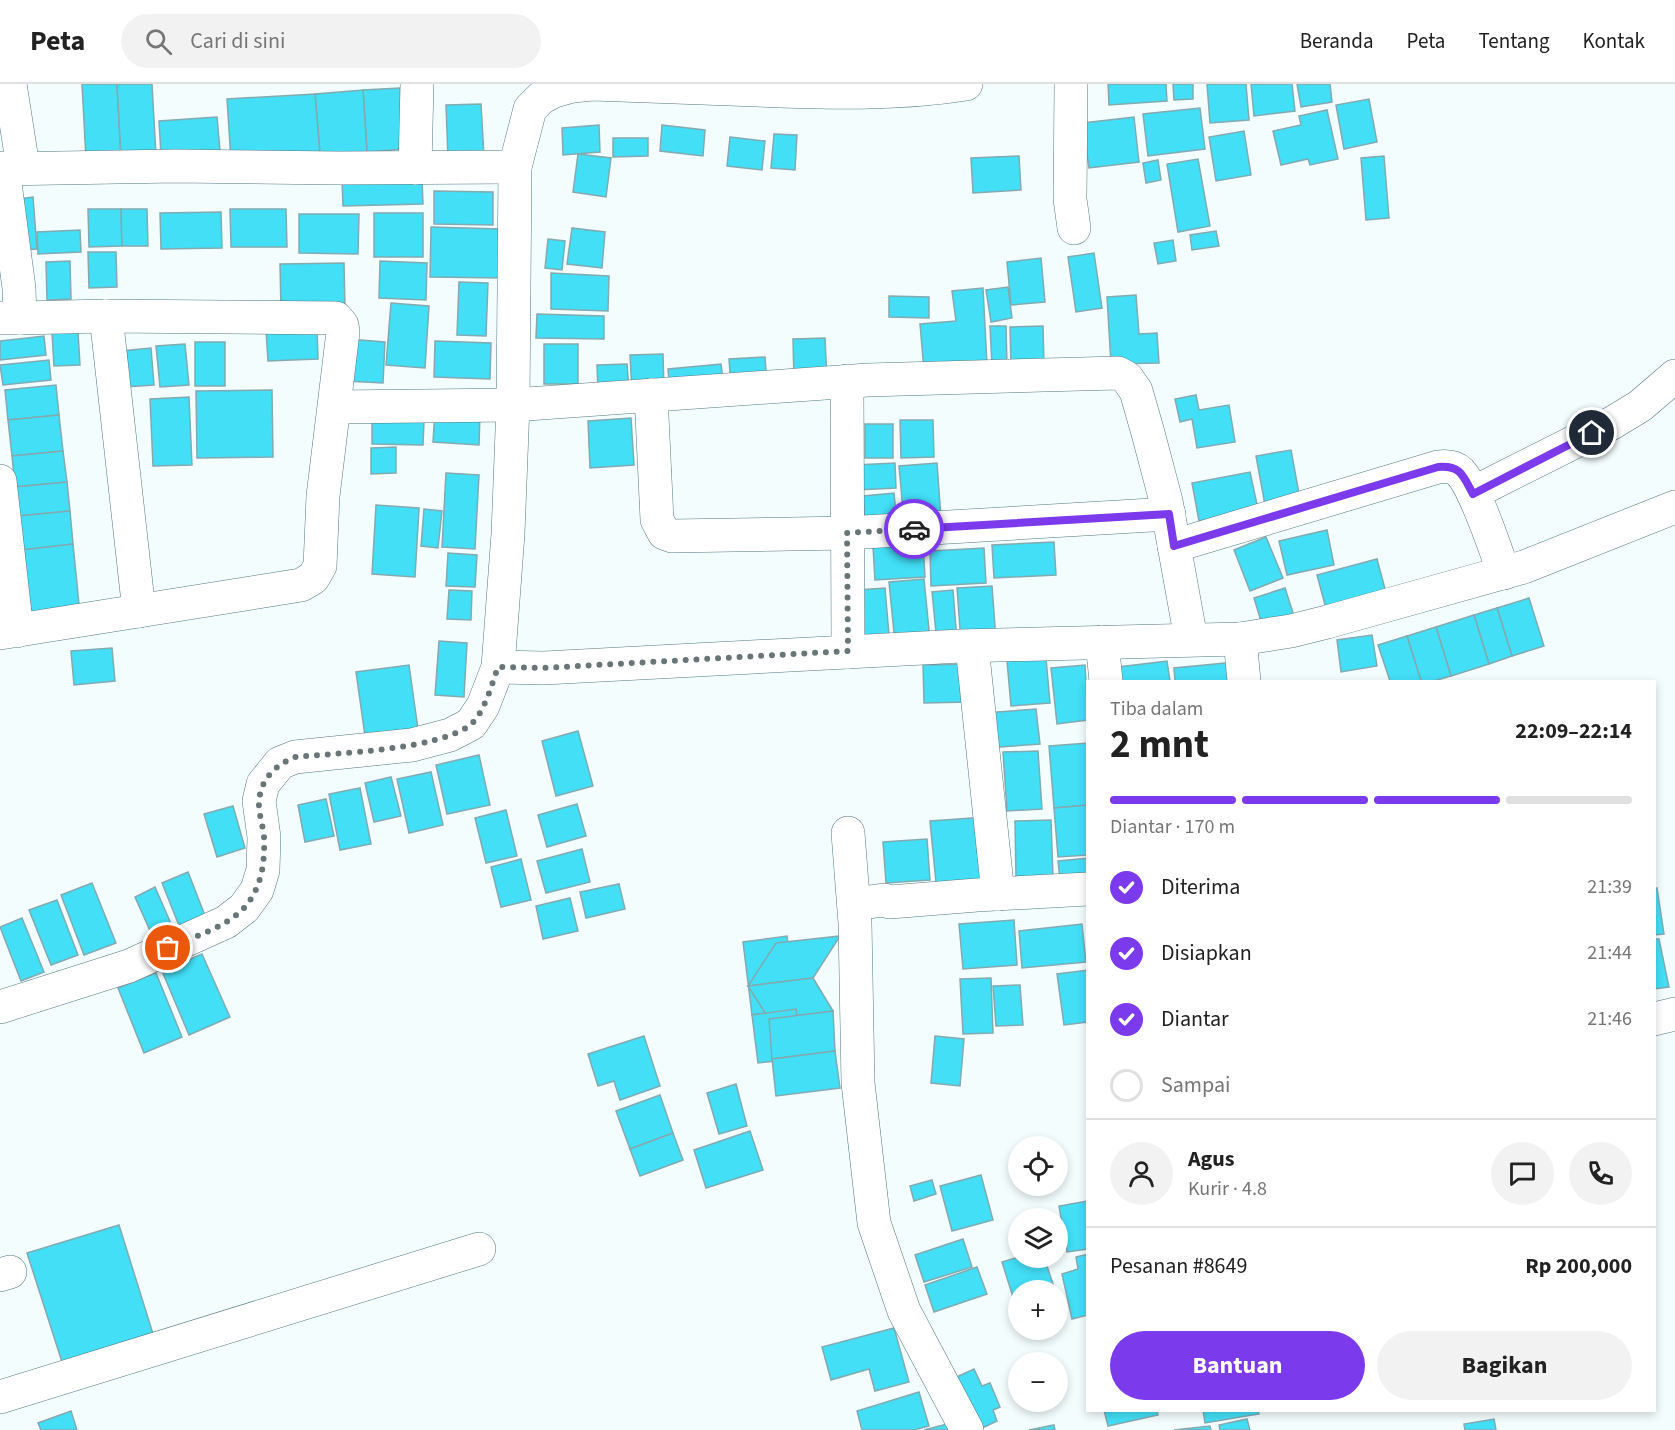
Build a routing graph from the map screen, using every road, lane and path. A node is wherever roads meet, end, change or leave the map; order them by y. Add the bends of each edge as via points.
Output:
1 (10, 84) edge
2 (417, 84) edge
3 (966, 84) edge
4 (1071, 84) edge
5 (515, 167) junction
6 (9, 168) edge
7 (416, 168) junction
8 (1074, 228) dead end
9 (106, 316) junction
10 (10, 318) edge
11 (1675, 376) edge
12 (847, 381) junction
13 (651, 395) junction
14 (513, 405) junction
15 (335, 407) junction
16 (0, 481) edge
17 (1473, 494) junction
18 (1675, 507) edge
19 (1169, 514) junction
20 (847, 533) junction
21 (1174, 546) junction
22 (1504, 573) junction
23 (139, 611) junction
24 (8, 632) edge
25 (1191, 639) junction
26 (1239, 639) junction
27 (1102, 642) junction
28 (972, 646) junction
29 (848, 651) junction
30 (498, 667) junction
31 (1106, 680) edge
32 (1244, 680) edge
33 (848, 833) dead end
34 (1086, 889) edge
35 (998, 894) junction
36 (854, 904) junction
37 (0, 1007) edge
38 (1675, 1014) edge
39 (1656, 1019) edge
40 (479, 1249) dead end
41 (0, 1397) edge
42 (967, 1430) edge

1 - 6 street
2 - 7 street
3 - 5 street via 880,93 572,86 541,98 530,109
4 - 8 street via 1070,199
5 - 7 street
5 - 14 street
6 - 7 street
6 - 10 street via 20,288
9 - 10 street
9 - 15 street via 336,318 344,332
9 - 23 street
11 - 17 street via 1640,406 1612,423
12 - 13 street
12 - 19 street via 1118,373 1136,391
12 - 20 street
13 - 14 street
13 - 20 street via 657,520 664,533
14 - 15 street
14 - 30 street
15 - 23 street via 323,496 320,566 313,578 301,585
16 - 24 street
17 - 21 street via 1455,468 1438,467
17 - 22 street
18 - 22 street
19 - 20 street
19 - 21 street
20 - 29 street
21 - 25 street
22 - 26 street via 1291,631
23 - 24 street
25 - 26 street
25 - 27 street
26 - 32 street
27 - 28 street
27 - 31 street
28 - 29 street
28 - 35 street
29 - 30 street via 543,668
30 - 37 street via 483,706 471,724 450,735 412,745 295,757 280,763 264,784 259,801 264,837 263,870 257,890 244,908 226,922 129,966
33 - 36 street
34 - 35 street
35 - 36 street
36 - 42 street via 858,1083 874,1223 904,1311
38 - 39 street
40 - 41 street

